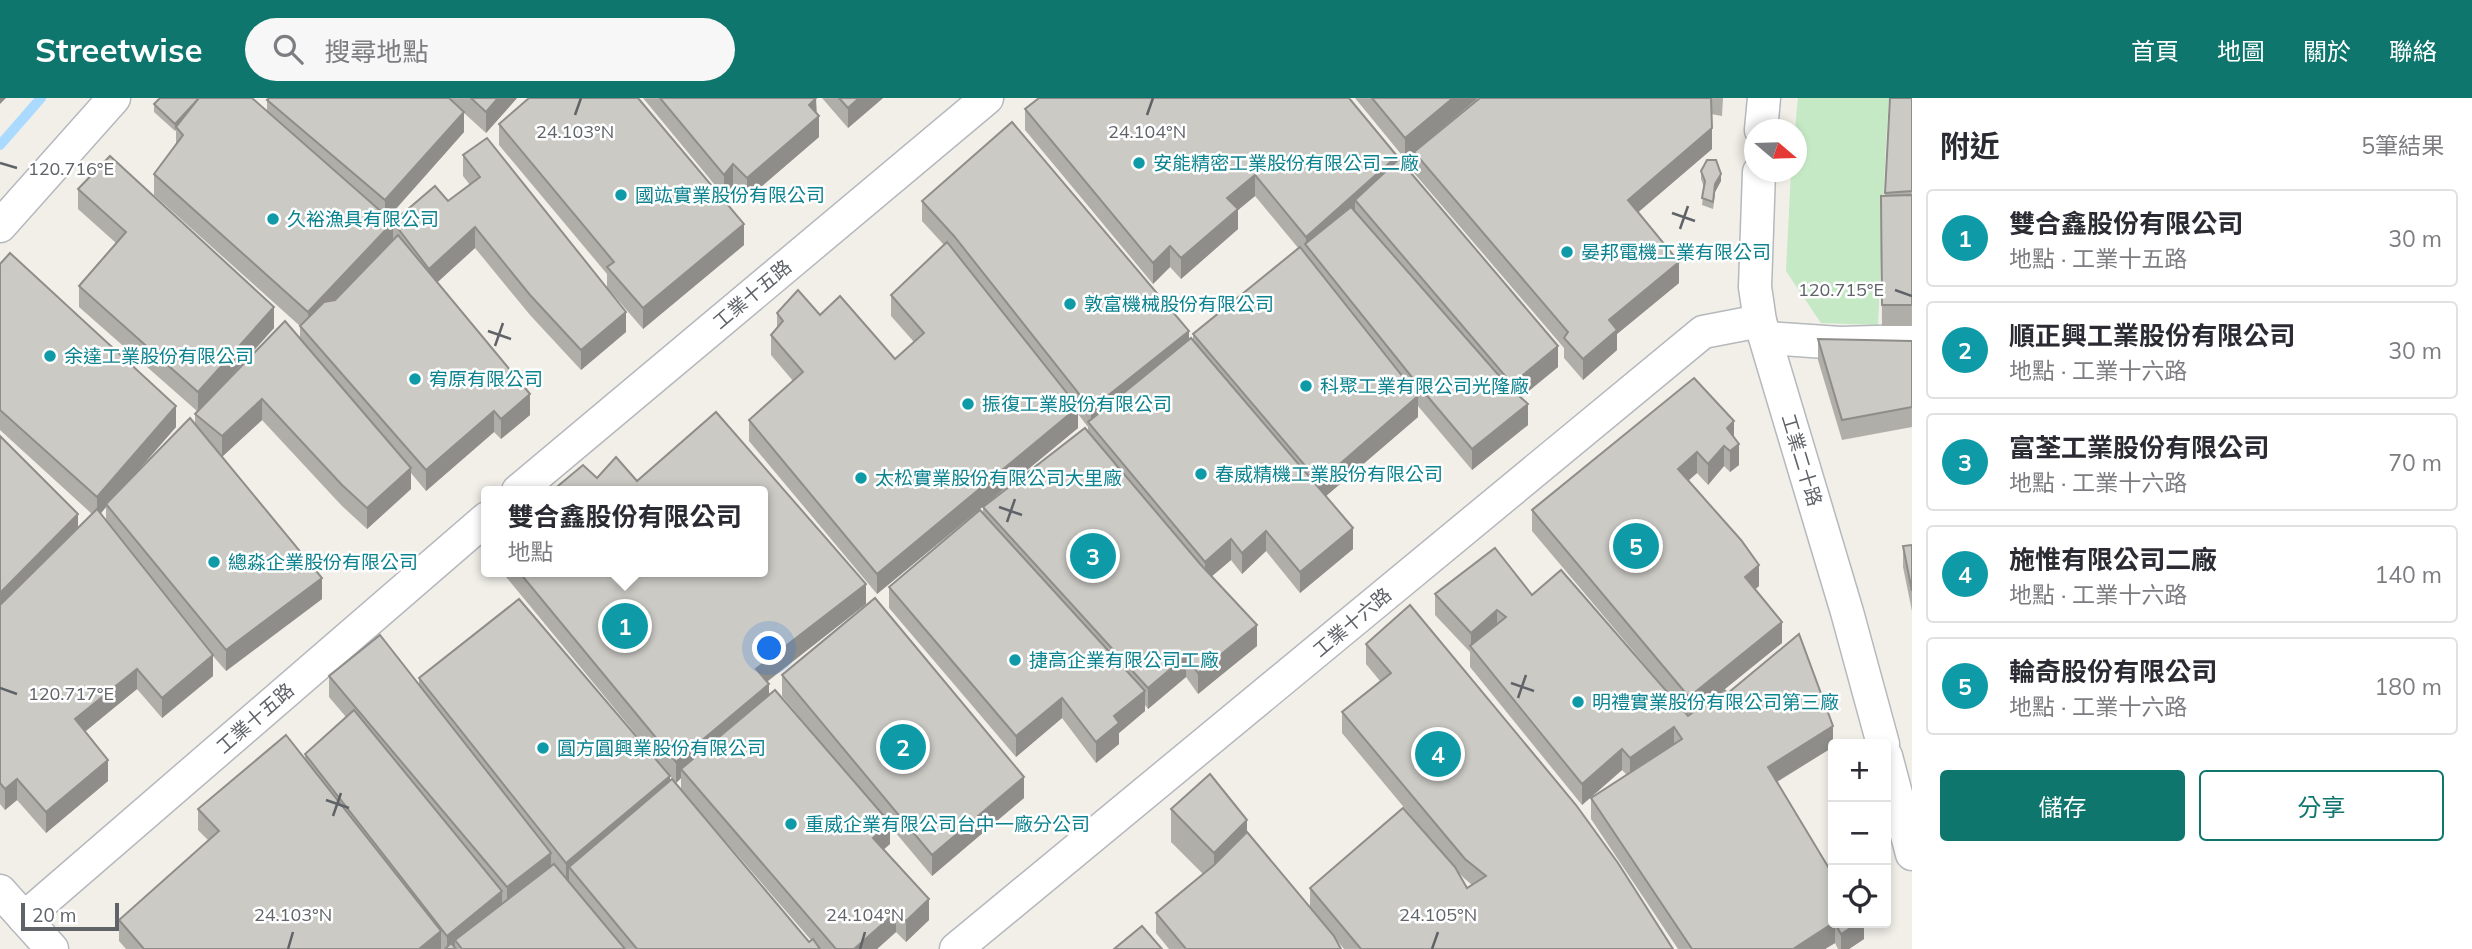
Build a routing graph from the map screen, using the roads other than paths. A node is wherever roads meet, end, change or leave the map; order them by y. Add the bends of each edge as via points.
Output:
1 (114, 98) edge
2 (987, 98) edge
3 (1764, 98) edge
4 (1763, 119) edge
5 (1759, 182) edge
6 (0, 226) edge
7 (1763, 330) junction
8 (1912, 341) edge
9 (524, 486) edge
10 (481, 523) edge
11 (1882, 739) edge
12 (1891, 775) edge
13 (1912, 854) edge
14 (0, 891) edge
15 (24, 918) junction
16 (52, 949) edge
17 (956, 949) edge

1 - 6 street
2 - 9 street, 工業十五路
3 - 4 street
5 - 7 street, 工業二十路 via 1755,287
7 - 8 street, 工業十六路 via 1840,343
7 - 11 street, 工業二十路
7 - 17 street, 工業十六路 via 1703,332
10 - 15 street, 工業十五路
12 - 13 street
14 - 15 street
15 - 16 street

